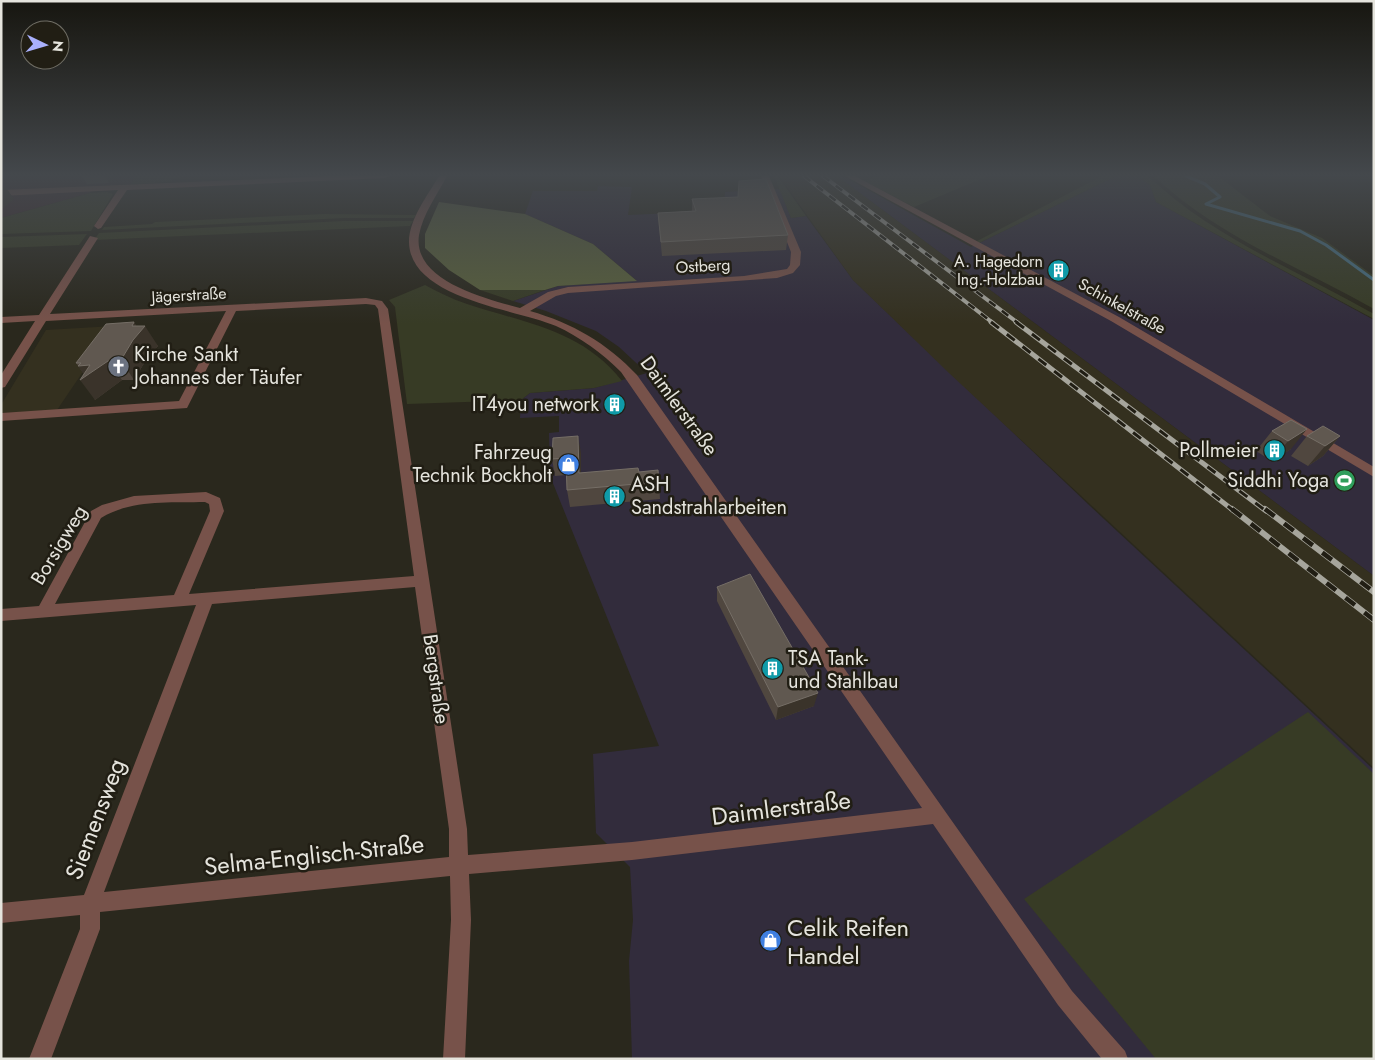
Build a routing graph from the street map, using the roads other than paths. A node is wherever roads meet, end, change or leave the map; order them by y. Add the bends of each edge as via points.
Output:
1 (419, 225) edge
2 (785, 225) edge
3 (941, 225) edge
4 (93, 238) dead end
5 (378, 303) joint
6 (233, 307) junction
7 (520, 312) junction
8 (42, 318) junction
9 (1, 320) edge
10 (1, 384) edge
11 (1, 417) edge
12 (1374, 473) edge
13 (422, 581) junction
14 (206, 599) junction
15 (179, 600) junction
16 (44, 611) junction
17 (1, 615) edge
18 (936, 815) junction
19 (632, 851) joint
20 (460, 865) junction
21 (90, 904) junction
22 (1, 913) edge
23 (40, 1059) edge
24 (454, 1059) edge
25 (1117, 1059) edge

1 - 7 street, Daimlerstraße via 414,242 417,257 437,279 471,298
2 - 7 street, Ostberg via 796,252 795,266 790,271 744,279 568,290 552,294
3 - 12 street, Schinkelstraße via 1116,320
4 - 8 street
5 - 6 street, Jägerstraße
5 - 13 street, Bergstraße via 383,308
6 - 8 street, Jägerstraße
6 - 11 street via 183,405
7 - 18 street, Daimlerstraße via 556,323 588,339 634,378
8 - 9 street, Jägerstraße
8 - 10 street
13 - 14 street, Borsigweg
13 - 20 street, Bergstraße via 458,829
14 - 15 street, Borsigweg
14 - 21 street, Siemensweg
15 - 16 street, Borsigweg
15 - 16 street, Borsigweg via 217,511 216,501 206,497 120,502 106,506 96,515
16 - 17 street, Borsigweg
18 - 19 street, Daimlerstraße
18 - 25 street, Daimlerstraße via 1065,998
19 - 20 street, Selma-Englisch-Straße
20 - 21 street, Selma-Englisch-Straße
20 - 24 street, Bergstraße via 461,920
21 - 22 street, Selma-Englisch-Straße
21 - 23 street, Siemensweg via 90,929

